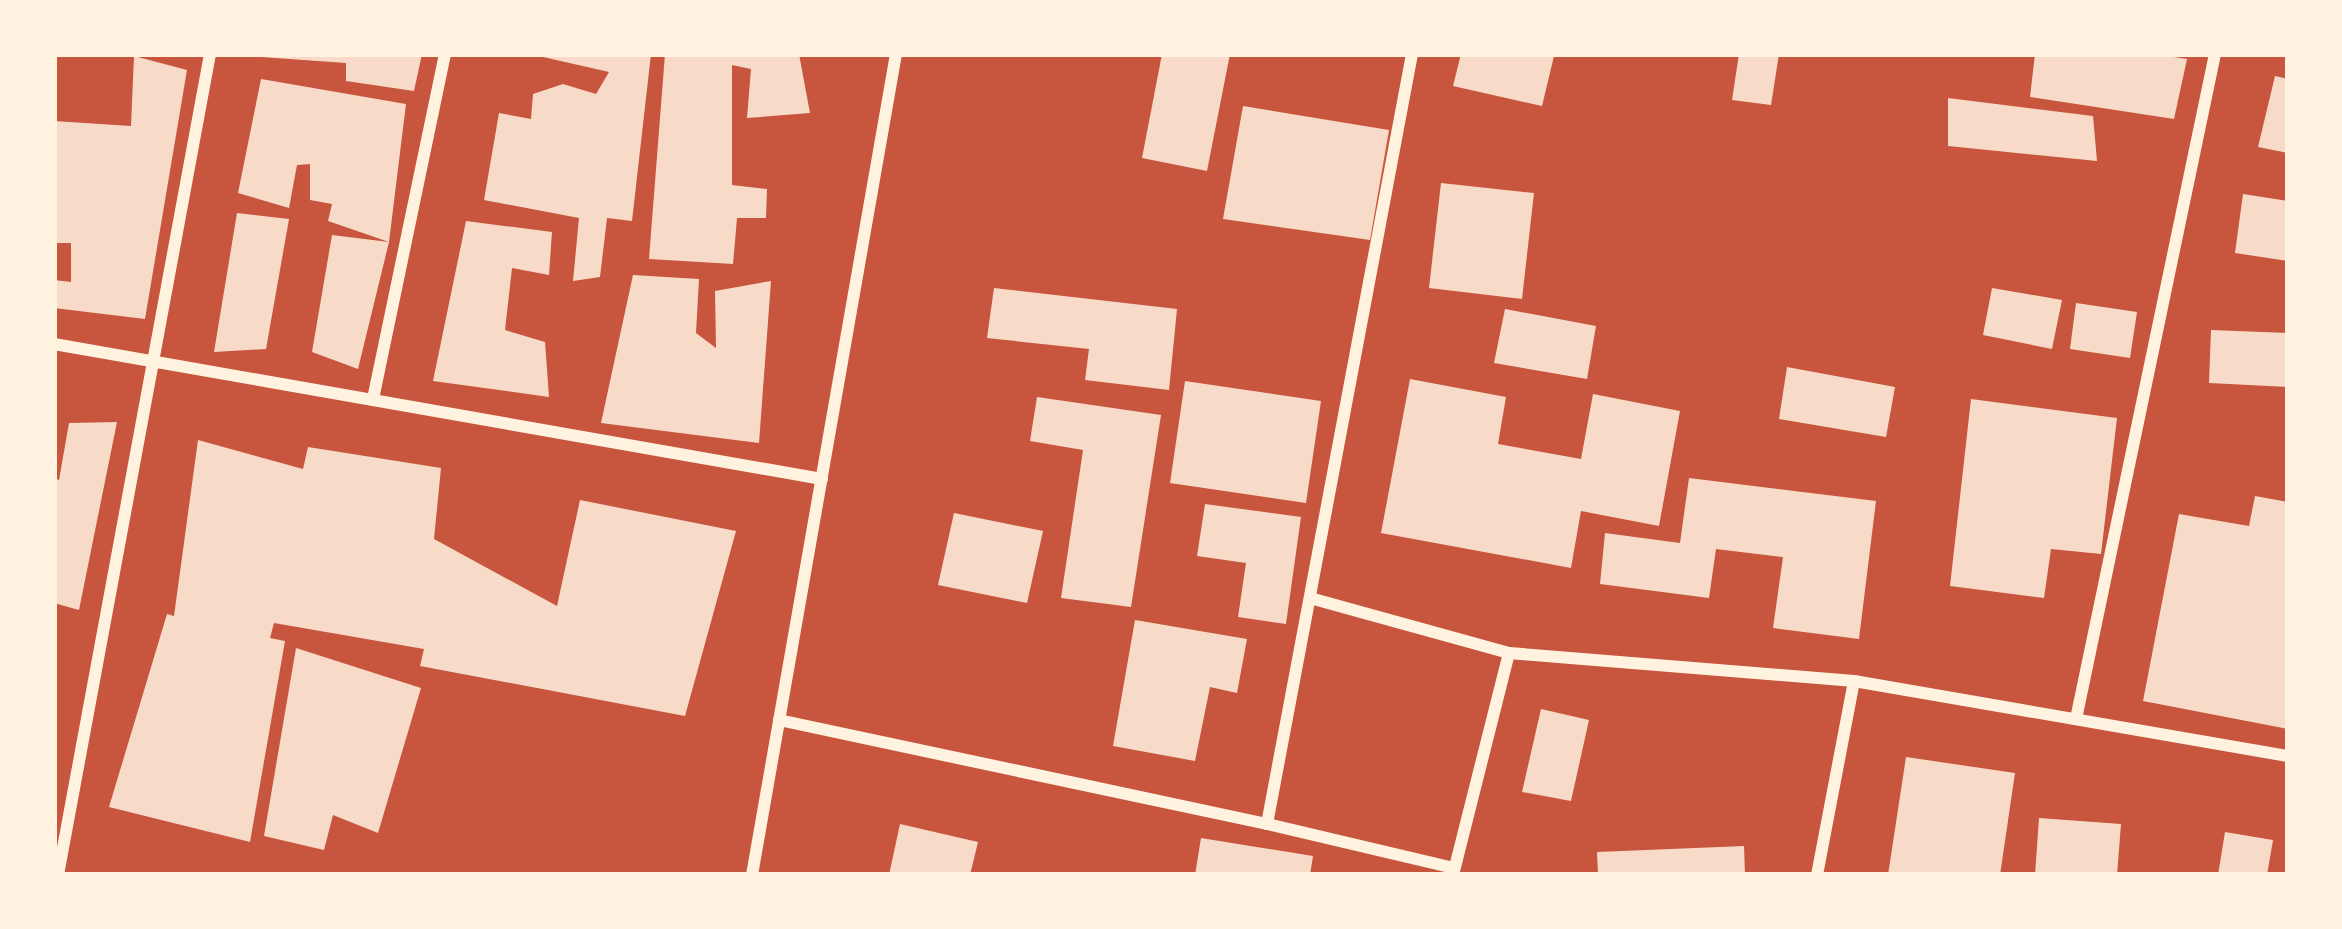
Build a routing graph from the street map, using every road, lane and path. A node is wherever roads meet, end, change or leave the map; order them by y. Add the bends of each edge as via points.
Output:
1 (210, 54) edge
2 (445, 54) edge
3 (896, 54) edge
4 (1412, 54) edge
5 (2215, 54) edge
6 (54, 344) edge
7 (155, 362) junction
8 (373, 400) junction
9 (822, 479) junction
10 (1310, 598) junction
11 (1509, 653) junction
12 (1853, 681) junction
13 (2077, 719) junction
14 (779, 720) junction
15 (2288, 756) edge
16 (1268, 824) junction
17 (1454, 872) edge
18 (58, 875) edge
19 (752, 875) edge
20 (1817, 875) edge

1 - 7 street
2 - 8 street
3 - 9 street
4 - 10 street
5 - 13 street
6 - 7 street
7 - 8 street
7 - 18 street
8 - 9 street
9 - 14 street
10 - 11 street
10 - 16 street
11 - 12 street
11 - 17 street
12 - 13 street
12 - 20 street
13 - 15 street
14 - 16 street
14 - 19 street
16 - 17 street

